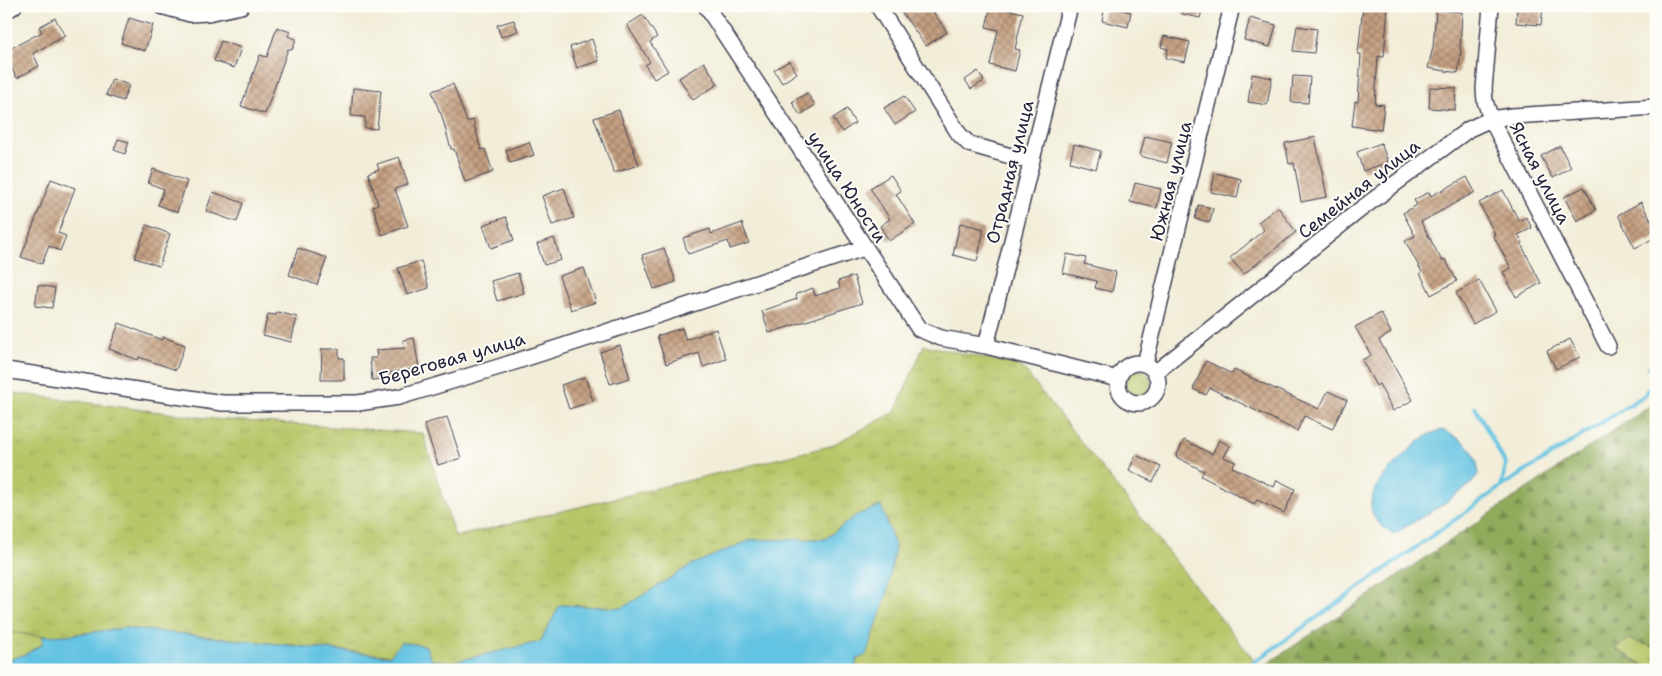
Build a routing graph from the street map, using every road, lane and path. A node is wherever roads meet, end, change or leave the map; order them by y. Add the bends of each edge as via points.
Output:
1 (14, 6) edge
2 (161, 6) edge
3 (241, 6) edge
4 (706, 6) edge
5 (878, 6) edge
6 (1070, 6) edge
7 (1232, 6) edge
8 (1491, 6) edge
9 (6, 11) edge
10 (1656, 107) edge
11 (1491, 119) junction
12 (1031, 162) junction
13 (864, 248) junction
14 (986, 346) junction
15 (1608, 346) dead end
16 (1150, 368) junction
17 (6, 370) edge
18 (1118, 379) junction

1 - 9 street
2 - 3 street via 190,14
4 - 13 street, улица Юности
5 - 12 street via 959,134 969,144
6 - 12 street, Отрадная улица
7 - 16 street, Южная улица
8 - 11 street, Ясная улица via 1484,89
10 - 11 street, Семейная улица
11 - 15 street, Ясная улица
11 - 16 street, Семейная улица via 1469,128
12 - 14 street, Отрадная улица
13 - 14 street, улица Юности via 919,329 941,338
13 - 17 street, Береговая улица via 492,369 399,397 358,404 222,403
14 - 18 street, улица Юности
16 - 18 street via 1131,364
16 - 18 street via 1158,379 1157,392 1147,402 1129,401 1120,392

